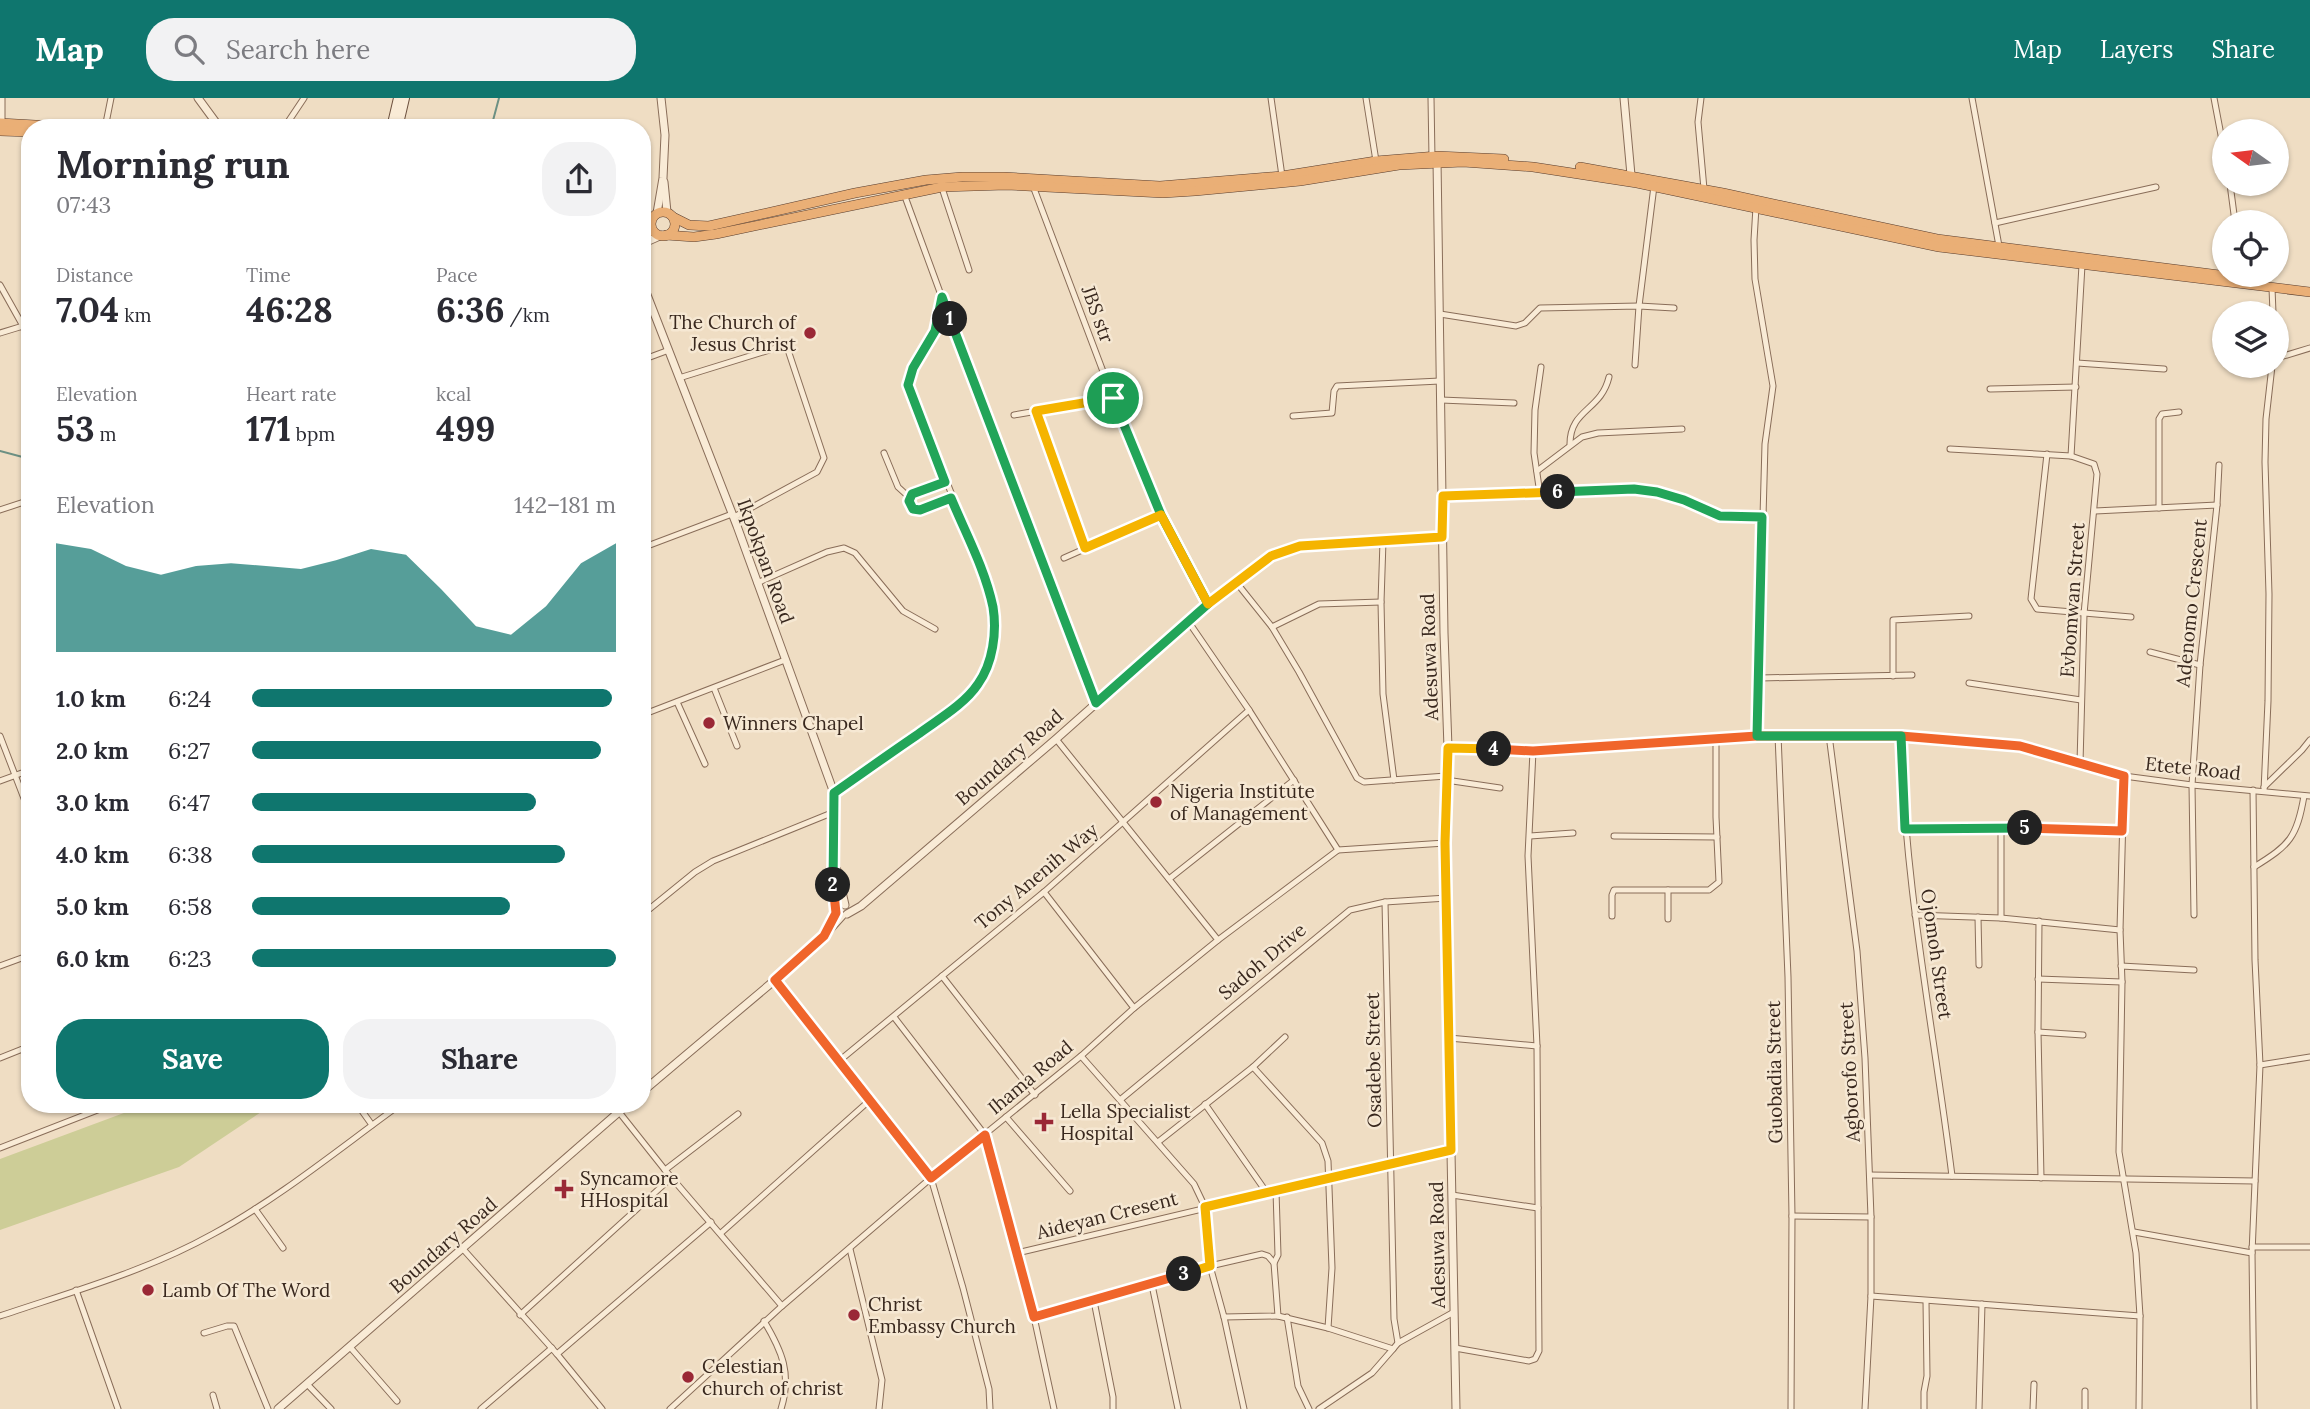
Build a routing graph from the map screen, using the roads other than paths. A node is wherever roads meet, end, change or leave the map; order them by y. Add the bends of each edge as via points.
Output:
1 (2, 98) edge
2 (111, 98) edge
3 (198, 98) edge
4 (304, 98) edge
5 (398, 98) edge
6 (405, 98) edge
7 (661, 98) edge
8 (1271, 98) edge
9 (1366, 98) edge
10 (1431, 98) edge
11 (1624, 98) edge
12 (1701, 98) edge
13 (1972, 98) edge
14 (2214, 98) edge
15 (107, 119) edge
16 (213, 119) edge
17 (290, 119) edge
18 (393, 119) edge
19 (400, 119) edge
20 (2218, 119) edge
21 (1, 126) edge
22 (21, 126) edge
23 (21, 130) edge
24 (1435, 160) junction
25 (1376, 161) junction
26 (1631, 175) junction
27 (1282, 176) junction
28 (941, 183) junction
29 (1033, 186) junction
30 (1654, 186) junction
31 (2155, 187) dead end
32 (902, 189) junction
33 (1704, 189) junction
34 (1756, 207) junction
35 (653, 220) edge
36 (1995, 223) junction
37 (1850, 225) junction
38 (661, 235) junction
39 (651, 240) edge
40 (1999, 248) junction
41 (2082, 265) junction
42 (969, 270) dead end
43 (2212, 273) edge
44 (0, 285) edge
45 (2289, 286) edge
46 (2272, 288) junction
47 (2310, 290) edge
48 (942, 297) junction
49 (2273, 301) edge
50 (651, 305) edge
51 (1639, 306) junction
52 (1674, 308) dead end
53 (1440, 314) junction
54 (21, 322) edge
55 (21, 327) edge
56 (0, 333) edge
57 (2310, 348) edge
58 (669, 350) junction
59 (2289, 354) edge
60 (651, 357) edge
61 (2077, 363) junction
62 (1634, 365) dead end
63 (1541, 367) dead end
64 (2164, 369) dead end
65 (1609, 377) dead end
66 (679, 378) junction
67 (2271, 378) edge
68 (1440, 381) junction
69 (2076, 387) junction
70 (1990, 389) dead end
71 (1113, 398) junction
72 (1441, 400) junction
73 (1514, 403) dead end
74 (1036, 411) junction
75 (2179, 412) dead end
76 (1014, 415) dead end
77 (1293, 416) dead end
78 (1682, 429) dead end
79 (1570, 444) junction
80 (1950, 449) dead end
81 (884, 453) dead end
82 (2047, 454) junction
83 (2071, 456) junction
84 (2219, 465) dead end
85 (1537, 471) junction
86 (945, 482) junction
87 (1540, 494) junction
88 (911, 495) junction
89 (1443, 496) junction
90 (951, 498) junction
91 (21, 503) edge
92 (2217, 505) junction
93 (2158, 508) junction
94 (0, 510) edge
95 (2095, 511) junction
96 (733, 515) junction
97 (1161, 515) junction
98 (1762, 517) junction
99 (1442, 537) junction
100 (1383, 541) junction
101 (651, 545) edge
102 (1085, 548) junction
103 (1063, 558) dead end
104 (1236, 582) junction
105 (757, 583) junction
106 (1381, 601) junction
107 (1208, 604) junction
108 (2084, 614) junction
109 (1969, 616) dead end
110 (2131, 617) dead end
111 (1188, 621) junction
112 (1272, 627) junction
113 (934, 629) dead end
114 (2150, 652) dead end
115 (785, 660) junction
116 (2200, 665) junction
117 (1893, 676) junction
118 (1912, 676) dead end
119 (1760, 678) junction
120 (1969, 683) dead end
121 (714, 688) junction
122 (2081, 700) junction
123 (677, 702) junction
124 (1096, 703) junction
125 (1250, 710) junction
126 (651, 712) edge
127 (1778, 735) junction
128 (1829, 735) junction
129 (0, 736) edge
130 (1757, 736) junction
131 (1901, 736) junction
132 (1716, 738) junction
133 (1056, 739) junction
134 (2310, 740) edge
135 (737, 746) dead end
136 (1448, 748) junction
137 (1533, 751) junction
138 (2080, 763) junction
139 (705, 764) dead end
140 (21, 774) edge
141 (15, 776) junction
142 (2124, 776) junction
143 (1446, 778) junction
144 (1294, 780) junction
145 (1394, 780) junction
146 (0, 781) edge
147 (2192, 785) junction
148 (1500, 788) dead end
149 (2264, 789) junction
150 (2253, 790) junction
151 (21, 791) edge
152 (834, 793) junction
153 (2307, 796) edge
154 (834, 812) junction
155 (1124, 822) junction
156 (1905, 829) junction
157 (2001, 829) junction
158 (2122, 831) junction
159 (1573, 833) dead end
160 (1530, 835) junction
161 (1614, 836) dead end
162 (1717, 837) junction
163 (1445, 843) junction
164 (1338, 850) junction
165 (2254, 867) junction
166 (1170, 879) junction
167 (1668, 890) junction
168 (1044, 892) junction
169 (1447, 898) junction
170 (1385, 902) junction
171 (651, 908) edge
172 (842, 911) junction
173 (1915, 915) junction
174 (2194, 915) dead end
175 (1612, 916) dead end
176 (1978, 917) junction
177 (2001, 918) junction
178 (1668, 919) dead end
179 (2039, 921) junction
180 (2120, 930) junction
181 (1218, 940) junction
182 (21, 958) edge
183 (1979, 965) dead end
184 (0, 966) edge
185 (2121, 966) junction
186 (2193, 970) dead end
187 (942, 976) junction
188 (2038, 979) junction
189 (775, 980) junction
190 (2122, 982) junction
191 (1134, 1008) junction
192 (894, 1017) junction
193 (2038, 1032) junction
194 (2083, 1035) dead end
195 (1285, 1037) dead end
196 (1450, 1038) junction
197 (1537, 1046) junction
198 (21, 1050) edge
199 (1081, 1056) junction
200 (0, 1058) edge
201 (2310, 1058) edge
202 (839, 1061) junction
203 (2260, 1065) junction
204 (1253, 1067) junction
205 (651, 1084) edge
206 (1035, 1095) junction
207 (870, 1100) junction
208 (1120, 1100) junction
209 (1205, 1104) junction
210 (89, 1113) edge
211 (363, 1113) edge
212 (389, 1113) edge
213 (617, 1113) edge
214 (619, 1113) edge
215 (738, 1114) dead end
216 (1006, 1117) junction
217 (372, 1125) junction
218 (985, 1135) junction
219 (1158, 1142) junction
220 (0, 1147) edge
221 (1451, 1150) junction
222 (1391, 1164) junction
223 (665, 1170) junction
224 (1870, 1175) junction
225 (1952, 1176) junction
226 (1330, 1177) junction
227 (671, 1178) junction
228 (931, 1178) junction
229 (2041, 1178) junction
230 (2125, 1178) junction
231 (2255, 1181) junction
232 (1070, 1191) dead end
233 (1276, 1191) junction
234 (1267, 1193) junction
235 (1452, 1195) junction
236 (1205, 1207) junction
237 (1538, 1208) junction
238 (255, 1209) junction
239 (1792, 1216) junction
240 (1871, 1217) junction
241 (711, 1222) junction
242 (2134, 1232) junction
243 (720, 1233) junction
244 (2310, 1247) edge
245 (284, 1248) dead end
246 (849, 1249) junction
247 (463, 1250) junction
248 (2252, 1250) junction
249 (1017, 1254) junction
250 (1274, 1263) junction
251 (1210, 1266) junction
252 (1152, 1285) junction
253 (76, 1290) junction
254 (1871, 1296) junction
255 (1094, 1301) junction
256 (1926, 1301) junction
257 (1982, 1304) junction
258 (782, 1306) junction
259 (1454, 1312) junction
260 (520, 1315) junction
261 (0, 1316) edge
262 (1278, 1316) junction
263 (2140, 1316) junction
264 (1034, 1317) junction
265 (1224, 1317) junction
266 (1287, 1317) junction
267 (764, 1321) junction
268 (1328, 1328) junction
269 (204, 1333) dead end
270 (1396, 1346) junction
271 (350, 1347) junction
272 (552, 1348) junction
273 (1455, 1348) junction
274 (558, 1354) junction
275 (307, 1384) junction
276 (2034, 1384) dead end
277 (2085, 1391) dead end
278 (213, 1395) dead end
279 (397, 1401) dead end
280 (674, 1408) edge
281 (118, 1409) edge
282 (218, 1409) edge
283 (268, 1409) edge
284 (278, 1409) edge
285 (331, 1409) edge
286 (481, 1409) edge
287 (602, 1409) edge
288 (781, 1409) edge
289 (879, 1409) edge
290 (990, 1409) edge
291 (1054, 1409) edge
292 (1113, 1409) edge
293 (1178, 1409) edge
294 (1244, 1409) edge
295 (1309, 1409) edge
296 (1319, 1409) edge
297 (1456, 1409) edge
298 (1791, 1409) edge
299 (1865, 1409) edge
300 (1924, 1409) edge
301 (1979, 1409) edge
302 (2033, 1409) edge
303 (2085, 1409) edge
304 (2139, 1409) edge
305 (2254, 1409) edge

1 - 21 street
2 - 15 street
3 - 16 street
4 - 17 street
5 - 18 main road
6 - 19 main road
7 - 35 street via 663,178
8 - 27 street
9 - 25 street
10 - 24 street
11 - 26 street
12 - 33 street via 1698,122
13 - 36 street
14 - 20 street
21 - 22 highway
21 - 23 highway
24 - 25 highway
24 - 26 highway via 1524,160
24 - 29 highway via 1195,191
24 - 30 highway via 1533,167
24 - 53 street, Adesuwa Road
25 - 27 highway
26 - 33 highway
27 - 28 highway via 1160,186 1004,177
28 - 29 highway
28 - 32 highway
28 - 42 street
29 - 71 street, JBS str
30 - 34 highway
30 - 51 street
31 - 36 street
32 - 35 highway via 709,226
32 - 38 highway via 716,234
32 - 48 street
33 - 37 highway
34 - 37 highway
34 - 98 street via 1755,279 1773,386
35 - 38 highway
35 - 38 highway
35 - 38 highway via 674,228
36 - 40 street
37 - 40 highway
37 - 41 highway via 1939,247
38 - 39 street
40 - 43 highway
41 - 46 highway
41 - 61 street
44 - 54 street
45 - 47 highway
46 - 47 highway
46 - 49 street
48 - 86 street via 935,331 908,385
48 - 124 street
50 - 58 street, Ikpokpan Road
51 - 52 street
51 - 53 street via 1540,308 1516,326
51 - 62 street
53 - 68 street, Adesuwa Road
55 - 56 street
57 - 59 street
58 - 60 street
58 - 66 street, Ikpokpan Road
61 - 64 street
61 - 69 street
63 - 85 street via 1535,410
65 - 79 street via 1597,402 1577,418
66 - 96 street, Ikpokpan Road
66 - 96 street via 779,347 788,350 824,458 822,466
67 - 149 street via 2264,462 2269,594
68 - 72 street, Adesuwa Road
68 - 77 street via 1337,386 1332,413
69 - 70 street
69 - 83 street
71 - 74 street
71 - 97 street, JBS str
72 - 73 street
72 - 89 street, Adesuwa Road
74 - 76 street
74 - 102 street
75 - 93 street via 2162,414 2159,419
78 - 79 street via 1598,433
79 - 85 street
80 - 82 street
81 - 88 street via 898,487
82 - 83 street
82 - 108 street via 2031,599 2037,609
83 - 95 street, Evbomwan Street via 2094,464
84 - 92 street
85 - 87 street
86 - 88 street
86 - 90 street
87 - 89 street
87 - 98 street via 1634,489 1684,500 1720,516
88 - 90 street via 916,510
89 - 99 street, Adesuwa Road
90 - 152 street via 991,600 989,663 978,684 944,716
91 - 94 street
92 - 93 street, Adenomo Crescent
92 - 116 street, Adenomo Crescent
93 - 95 street, Adenomo Crescent
95 - 108 street, Evbomwan Street
96 - 101 street
96 - 105 street, Ikpokpan Road
97 - 102 street
97 - 107 street, JBS str
98 - 119 street
99 - 100 street, Boundary Road
99 - 136 street, Adesuwa Road
100 - 104 street, Boundary Road via 1300,546 1271,556
100 - 106 street
102 - 103 street
104 - 107 street, Boundary Road
104 - 112 street
105 - 113 street via 844,548 855,553 903,611
105 - 115 street, Ikpokpan Road
106 - 112 street via 1319,604
106 - 145 street via 1383,694
107 - 111 street, Boundary Road
108 - 110 street
108 - 122 street, Evbomwan Street
109 - 117 street via 1893,620
111 - 124 street, Boundary Road
111 - 125 street
112 - 145 street via 1357,778 1364,782
114 - 116 street
115 - 121 street
115 - 152 street, Ikpokpan Road
116 - 147 street, Adenomo Crescent
117 - 118 street
117 - 119 street
119 - 130 street
120 - 122 street
121 - 123 street
121 - 135 street
122 - 138 street, Evbomwan Street
123 - 126 street
123 - 139 street
124 - 133 street, Boundary Road
125 - 144 street
125 - 155 street, Tony Anenih Way
127 - 128 street, Etete Road
127 - 130 street, Etete Road
127 - 239 street, Guobadia Street
128 - 131 street, Etete Road
128 - 224 street, Agborofo Street via 1857,951
129 - 141 street
130 - 132 street, Etete Road
131 - 138 street, Etete Road via 2020,746
131 - 156 street, Ojomoh Street
132 - 137 street, Etete Road
132 - 162 street
133 - 155 street
133 - 172 street, Boundary Road via 861,905
134 - 149 street
136 - 137 street, Etete Road
136 - 143 street, Adesuwa Road
137 - 160 street
138 - 142 street, Etete Road
140 - 141 street
141 - 146 street
141 - 151 street
142 - 147 street, Etete Road
142 - 158 street
143 - 145 street
143 - 148 street
143 - 163 street, Adesuwa Road
144 - 164 street
144 - 166 street
147 - 150 street, Etete Road
147 - 174 street, Adenomo Crescent
149 - 150 street, Etete Road
149 - 153 street, Etete Road
150 - 165 street
152 - 154 street, Ikpokpan Road
153 - 165 street via 2295,833 2276,854
154 - 171 street via 713,861
154 - 172 street, Ikpokpan Road via 833,886
155 - 166 street
155 - 168 street, Tony Anenih Way
156 - 157 street
156 - 173 street, Ojomoh Street
157 - 158 street
157 - 177 street
158 - 180 street
159 - 160 street
160 - 197 street
161 - 162 street
162 - 167 street via 1719,882 1715,887
163 - 164 street
163 - 169 street, Adesuwa Road
164 - 181 street, Ihama Road
165 - 203 street
166 - 181 street
167 - 175 street via 1614,890
167 - 178 street
168 - 187 street, Tony Anenih Way
168 - 191 street
169 - 170 street, Sadoh Drive
169 - 196 street, Adesuwa Road
170 - 208 street, Sadoh Drive via 1339,917
170 - 222 street, Osadebe Street
172 - 189 street, Boundary Road via 824,936
173 - 176 street
173 - 225 street, Ojomoh Street
176 - 177 street
176 - 183 street
177 - 179 street
179 - 180 street
179 - 188 street
180 - 185 street
181 - 191 street, Ihama Road
182 - 184 street
185 - 186 street
185 - 190 street
187 - 192 street, Tony Anenih Way
187 - 206 street
188 - 190 street
188 - 193 street
189 - 202 street
189 - 205 street, Boundary Road
190 - 230 street via 2119,1152
191 - 199 street, Ihama Road
192 - 202 street, Tony Anenih Way
192 - 218 street
193 - 194 street
193 - 229 street
195 - 204 street
196 - 197 street
196 - 221 street, Adesuwa Road
197 - 237 street
198 - 200 street
199 - 206 street, Ihama Road
199 - 208 street
201 - 203 street
202 - 207 street
203 - 231 street
204 - 209 street
204 - 226 street via 1322,1143
206 - 216 street, Ihama Road
207 - 228 street
207 - 243 street
208 - 219 street
209 - 219 street
209 - 234 street
210 - 220 street
211 - 217 street
212 - 217 street
213 - 247 street, Boundary Road
214 - 223 street
215 - 223 street
216 - 218 street, Ihama Road
216 - 232 street
217 - 238 street
218 - 228 street, Ihama Road
218 - 249 street
219 - 236 street via 1194,1184
221 - 222 street, Aideyan Cresent
221 - 235 street, Adesuwa Road
222 - 226 street, Aideyan Cresent
222 - 270 street, Osadebe Street
223 - 227 street
224 - 225 street
224 - 240 street, Agborofo Street
225 - 229 street
226 - 233 street, Aideyan Cresent
226 - 268 street
227 - 241 street
227 - 260 street
228 - 246 street, Ihama Road
228 - 290 street via 989,1389
229 - 230 street
230 - 231 street
230 - 242 street
231 - 248 street
233 - 234 street, Aideyan Cresent
233 - 250 street via 1278,1255
234 - 236 street, Aideyan Cresent
235 - 237 street
235 - 259 street, Adesuwa Road
236 - 249 street, Aideyan Cresent
236 - 251 street
237 - 273 street via 1538,1356 1529,1360
238 - 245 street
238 - 253 street via 173,1255
239 - 240 street
239 - 298 street, Guobadia Street
240 - 254 street, Agborofo Street
241 - 243 street
241 - 274 street
242 - 248 street
242 - 263 street
243 - 258 street
244 - 248 street
246 - 258 street, Ihama Road
246 - 289 street via 882,1380
247 - 260 street
247 - 271 street, Boundary Road
248 - 305 street
249 - 264 street
250 - 251 street via 1262,1254
250 - 262 street
251 - 252 street
251 - 265 street
252 - 255 street
252 - 293 street
253 - 261 street
253 - 281 street
254 - 256 street
254 - 299 street, Agborofo Street
255 - 264 street
255 - 292 street
256 - 257 street
256 - 300 street
257 - 263 street
257 - 301 street
258 - 267 street, Ihama Road
259 - 270 street
259 - 273 street, Adesuwa Road
260 - 272 street
262 - 265 street
262 - 266 street
263 - 304 street
264 - 291 street
265 - 294 street
266 - 268 street
266 - 295 street via 1298,1387
267 - 280 street, Ihama Road
267 - 288 street via 779,1346 786,1374
268 - 270 street
269 - 283 street via 234,1326
270 - 296 street via 1372,1373
271 - 275 street, Boundary Road
271 - 279 street
272 - 274 street
272 - 286 street
273 - 297 street, Adesuwa Road
274 - 287 street
275 - 284 street, Boundary Road
275 - 285 street
276 - 302 street
277 - 303 street
278 - 282 street

